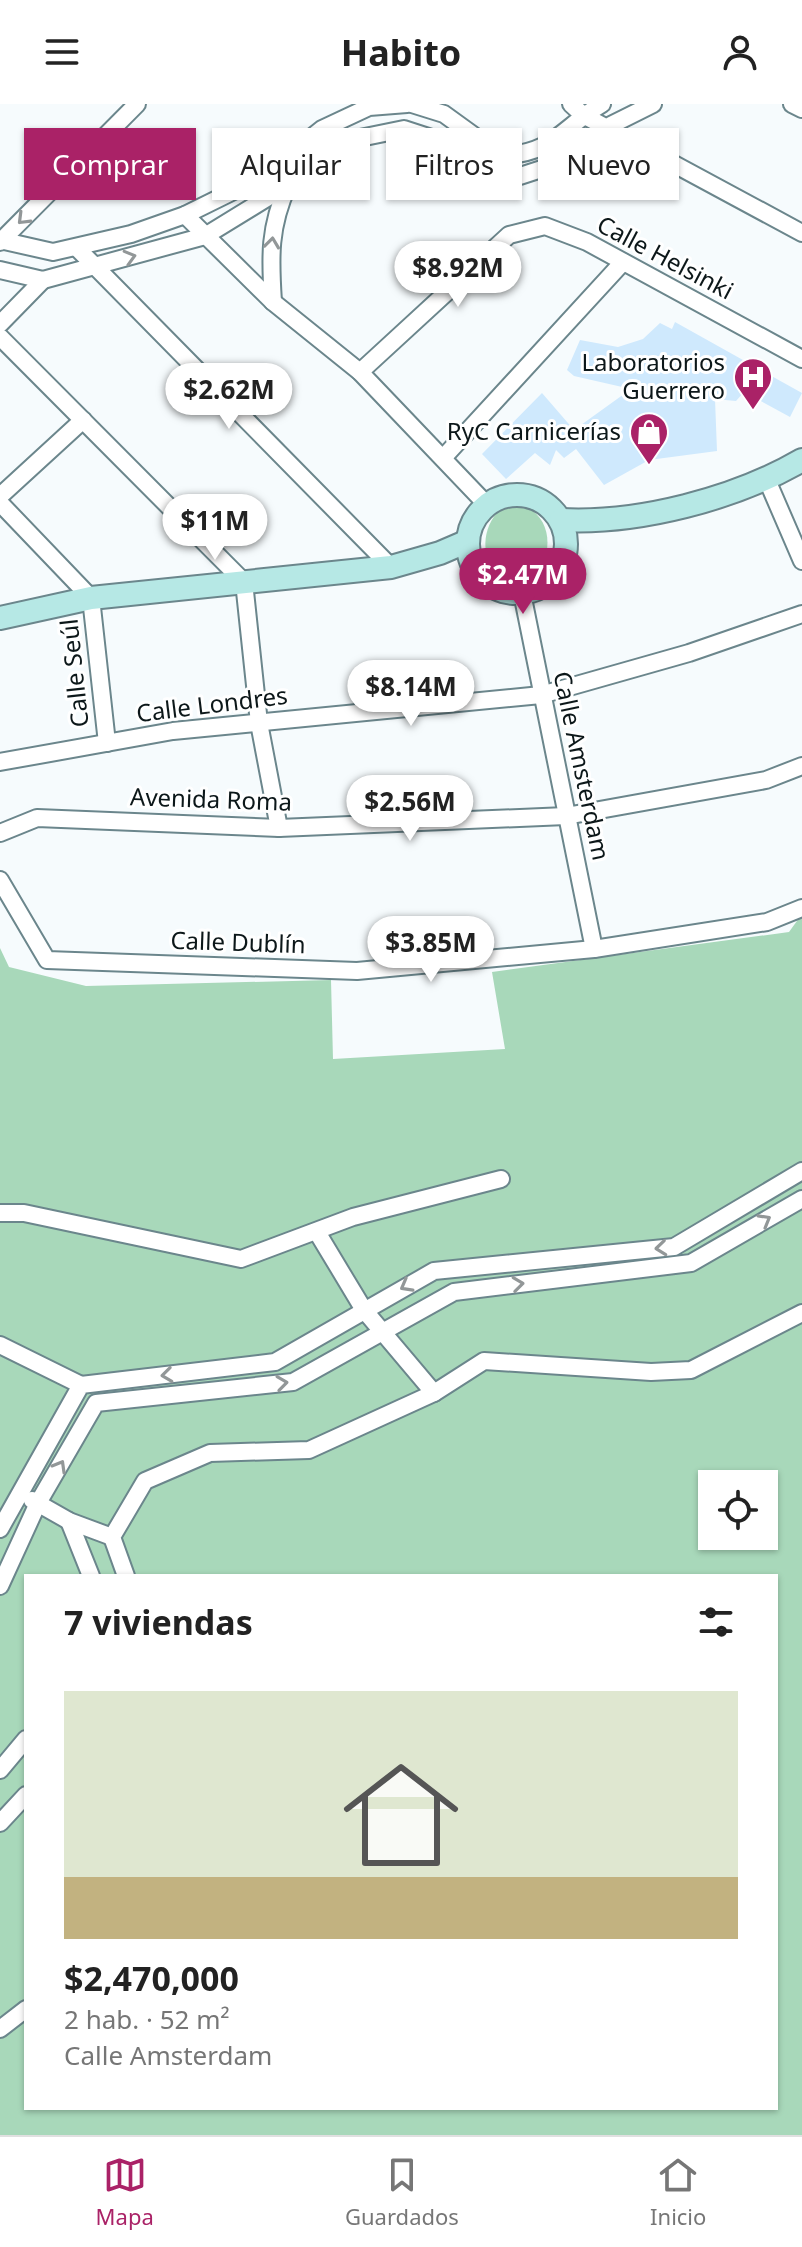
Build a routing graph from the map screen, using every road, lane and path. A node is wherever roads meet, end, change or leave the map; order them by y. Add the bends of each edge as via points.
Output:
1 (137, 104) edge
2 (410, 104) edge
3 (602, 104) edge
4 (653, 104) edge
5 (577, 110) edge
6 (605, 128) edge
7 (609, 128) edge
8 (370, 136) edge
9 (679, 167) edge
10 (538, 170) edge
11 (264, 200) edge
12 (281, 200) edge
13 (185, 215) junction
14 (802, 233) edge
15 (205, 236) junction
16 (0, 241) edge
17 (77, 248) junction
18 (623, 262) junction
19 (96, 267) junction
20 (0, 270) edge
21 (43, 280) junction
22 (273, 302) junction
23 (0, 324) edge
24 (0, 337) edge
25 (802, 359) edge
26 (360, 372) junction
27 (83, 420) junction
28 (443, 458) junction
29 (802, 460) edge
30 (767, 480) junction
31 (0, 496) edge
32 (0, 503) edge
33 (487, 505) junction
34 (561, 520) junction
35 (594, 522) junction
36 (566, 543) junction
37 (470, 551) junction
38 (802, 561) edge
39 (391, 567) junction
40 (244, 582) junction
41 (522, 593) junction
42 (91, 598) junction
43 (802, 614) edge
44 (0, 618) edge
45 (541, 695) junction
46 (259, 723) junction
47 (107, 743) junction
48 (0, 762) edge
49 (802, 766) edge
50 (566, 816) junction
51 (279, 828) junction
52 (0, 833) edge
53 (0, 880) edge
54 (802, 908) edge
55 (594, 949) junction
56 (802, 1171) edge
57 (501, 1179) dead end
58 (802, 1199) edge
59 (0, 1213) edge
60 (317, 1232) junction
61 (364, 1310) junction
62 (802, 1313) edge
63 (383, 1333) junction
64 (0, 1345) edge
65 (81, 1385) junction
66 (434, 1393) junction
67 (19, 1495) junction
68 (38, 1503) junction
69 (3, 1518) edge
70 (69, 1521) junction
71 (112, 1537) junction
72 (90, 1574) edge
73 (125, 1574) edge
74 (0, 1586) edge
75 (24, 1741) edge
76 (0, 1770) edge
77 (24, 1797) edge
78 (0, 1823) edge
79 (24, 2011) edge
80 (0, 2029) edge

1 -> 16 street
2 - 5 street via 444,114 502,156 530,154 558,139
2 - 13 street via 369,107 322,129 262,177
3 - 5 street
4 - 7 street
5 - 6 street
8 - 10 street via 404,129 447,143 482,169 520,176
9 - 14 street
11 - 15 street
22 -> 12 street via 270,250
13 - 15 street
13 - 17 street
19 -> 15 street
15 - 22 street
16 - 17 street via 53,252
17 - 19 street
18 - 25 street, Calle Helsinki
18 - 26 street, Calle Helsinki via 545,226 509,235
18 - 28 street
19 - 21 street
19 - 39 street
20 - 21 street
21 - 23 street
22 - 26 street
24 - 27 street
26 - 28 street
27 - 31 street
27 - 40 street
28 - 33 street
29 - 30 main road
30 - 35 main road via 704,502
30 - 38 street
32 - 42 street
33 - 34 main road via 527,495 541,500
33 - 37 main road via 477,516
34 - 35 main road
34 - 36 main road
35 - 36 main road
36 - 41 main road via 565,557 549,581
37 - 39 main road
37 - 41 main road via 479,575 491,586
39 - 40 main road
40 - 42 main road
40 - 46 street
41 - 45 street, Calle Amsterdam
42 - 44 main road
42 - 47 street, Calle Seúl
43 - 45 street, Calle Londres
45 - 46 street, Calle Londres
45 - 50 street, Calle Amsterdam
46 - 47 street, Calle Londres
46 - 51 street
47 - 48 street, Calle Londres
49 - 50 street, Avenida Roma via 766,780
50 - 51 street, Avenida Roma
50 - 55 street, Calle Amsterdam
51 - 52 street, Avenida Roma via 37,818
53 - 55 street, Calle Dublín via 47,960 357,971
54 - 55 street, Calle Dublín via 767,922
56 -> 61 street via 674,1247 434,1271
57 - 60 street via 353,1217
63 -> 58 street via 454,1292 691,1263
59 - 60 street via 24,1213 241,1259
60 - 61 street
61 - 63 street
61 -> 65 street via 275,1362
62 - 66 street via 691,1370 484,1361
63 - 66 street
68 -> 63 street via 96,1403 293,1382
64 - 65 street
65 - 67 street
66 - 71 street via 309,1450 210,1453 145,1481
67 - 68 street
67 - 69 street
68 - 70 street
68 - 74 street
70 - 71 street
70 - 72 street
71 - 73 street
75 - 76 street
77 - 78 street
79 - 80 street

